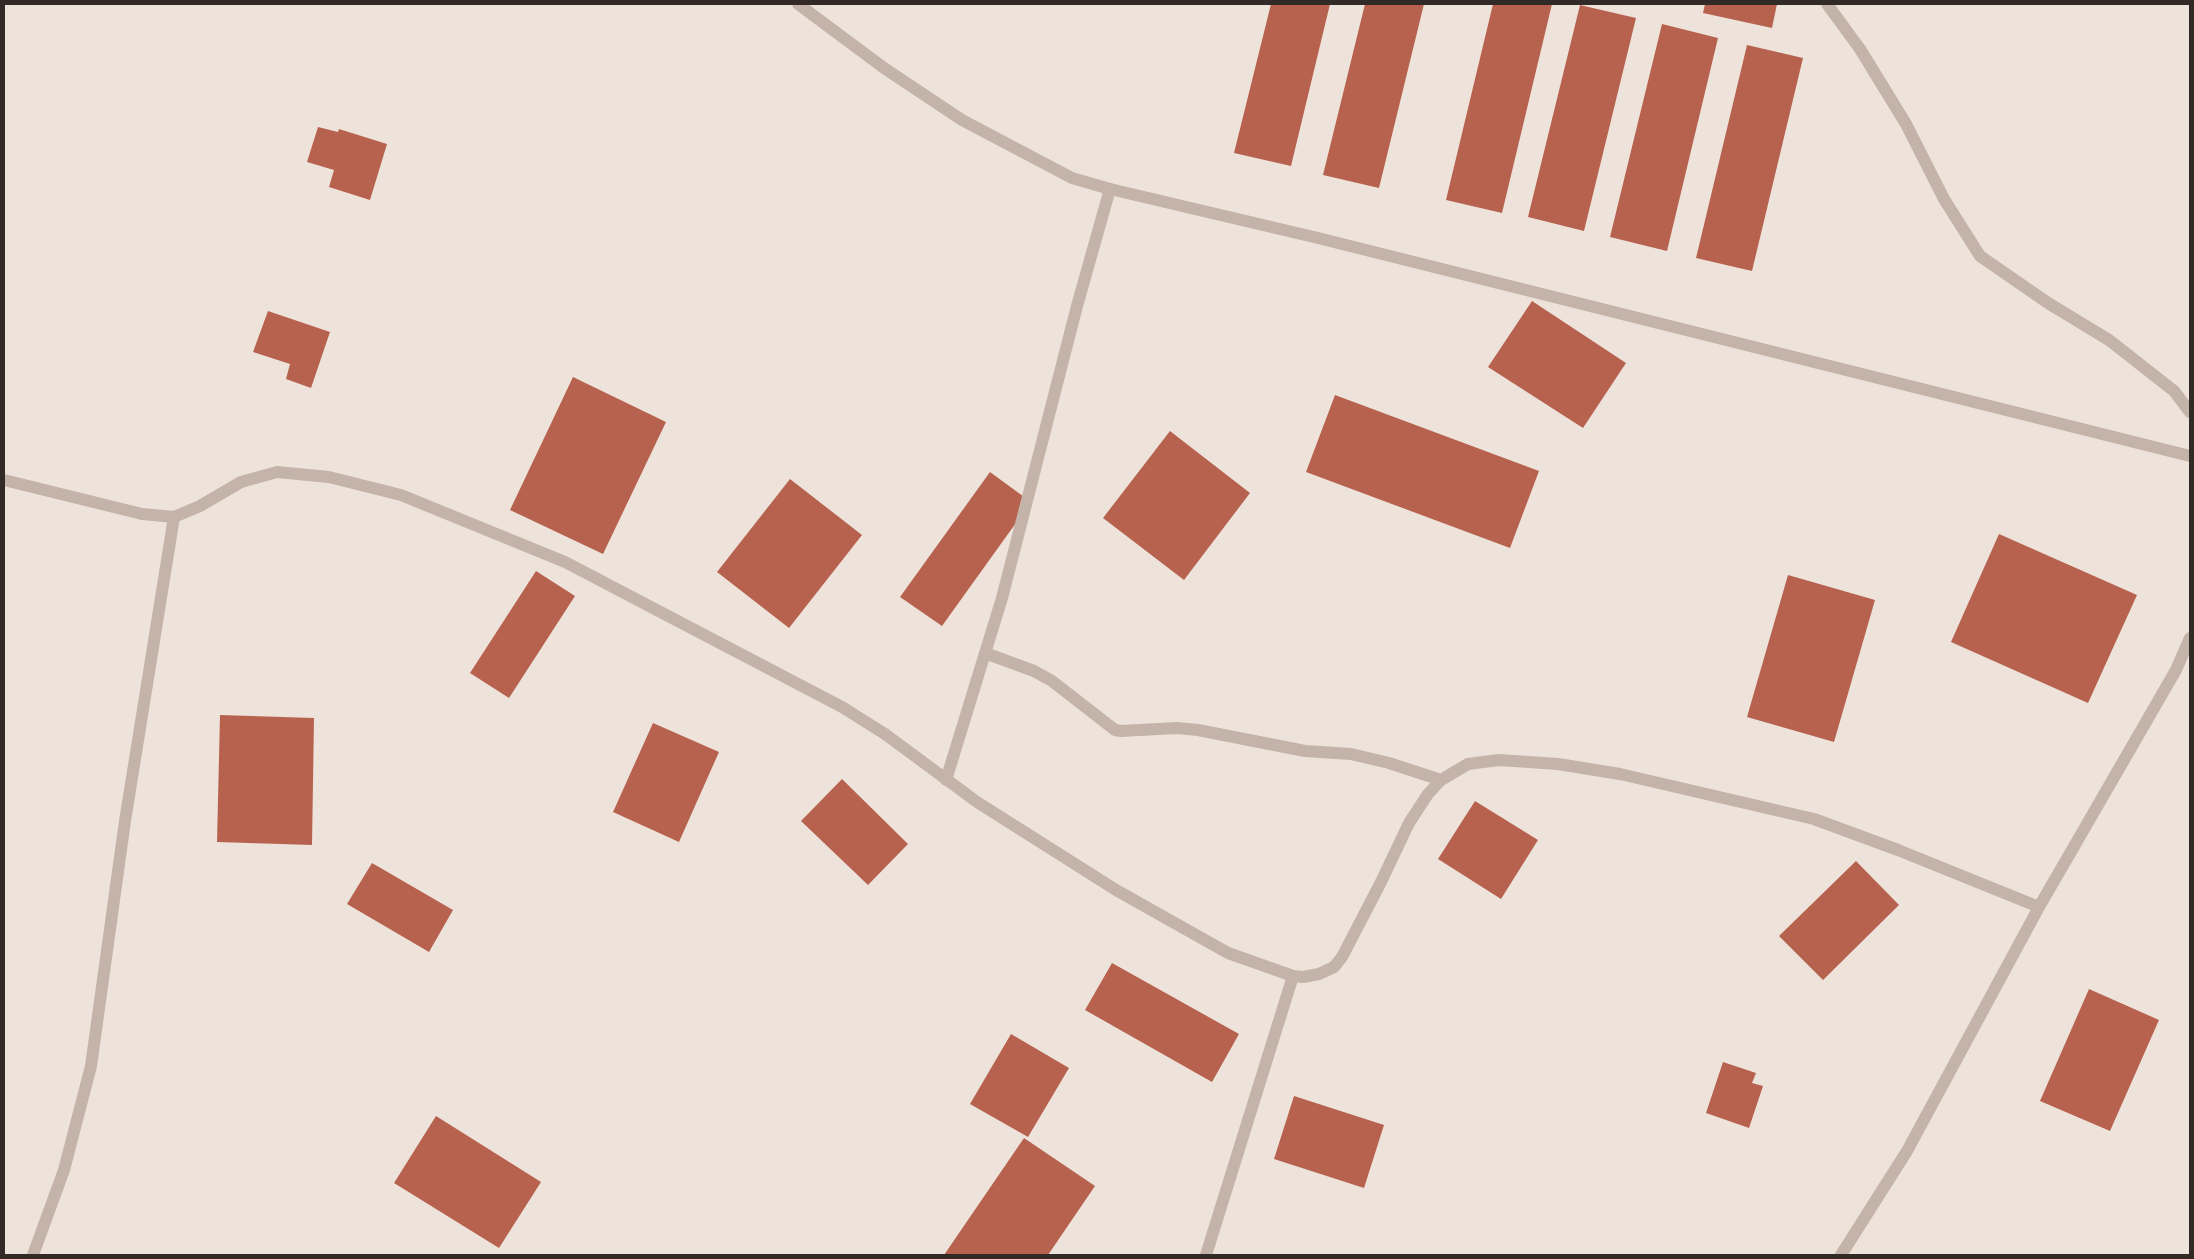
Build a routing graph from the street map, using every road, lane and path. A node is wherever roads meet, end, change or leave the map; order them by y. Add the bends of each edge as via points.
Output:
1 (798, 4) edge
2 (1827, 4) edge
3 (1110, 190) junction
4 (2190, 412) edge
5 (2190, 456) edge
6 (4, 480) edge
7 (174, 517) junction
8 (2190, 638) edge
9 (985, 653) junction
10 (946, 780) junction
11 (1441, 780) junction
12 (2038, 907) junction
13 (1293, 976) junction
14 (33, 1255) edge
15 (1206, 1255) edge
16 (1841, 1255) edge

1 - 3 street via 884,68 962,120 1072,178
2 - 4 street via 1860,49 1906,124 1944,199 1980,256 2109,340 2174,391
3 - 5 street via 1318,238
3 - 9 street
6 - 7 street via 142,514
7 - 10 street via 241,482 277,472 329,477 401,495 565,562 842,707 885,734
7 - 14 street via 90,1066 64,1170
8 - 12 street via 2176,670
9 - 10 street
9 - 11 street via 1052,681 1115,730 1198,730 1297,750 1351,754
10 - 13 street via 1116,890 1228,953
11 - 12 street via 1468,764 1499,760 1558,764 1620,774 1814,819
11 - 13 street via 1408,824 1342,957 1334,967 1319,974
12 - 16 street via 1908,1152
13 - 15 street

